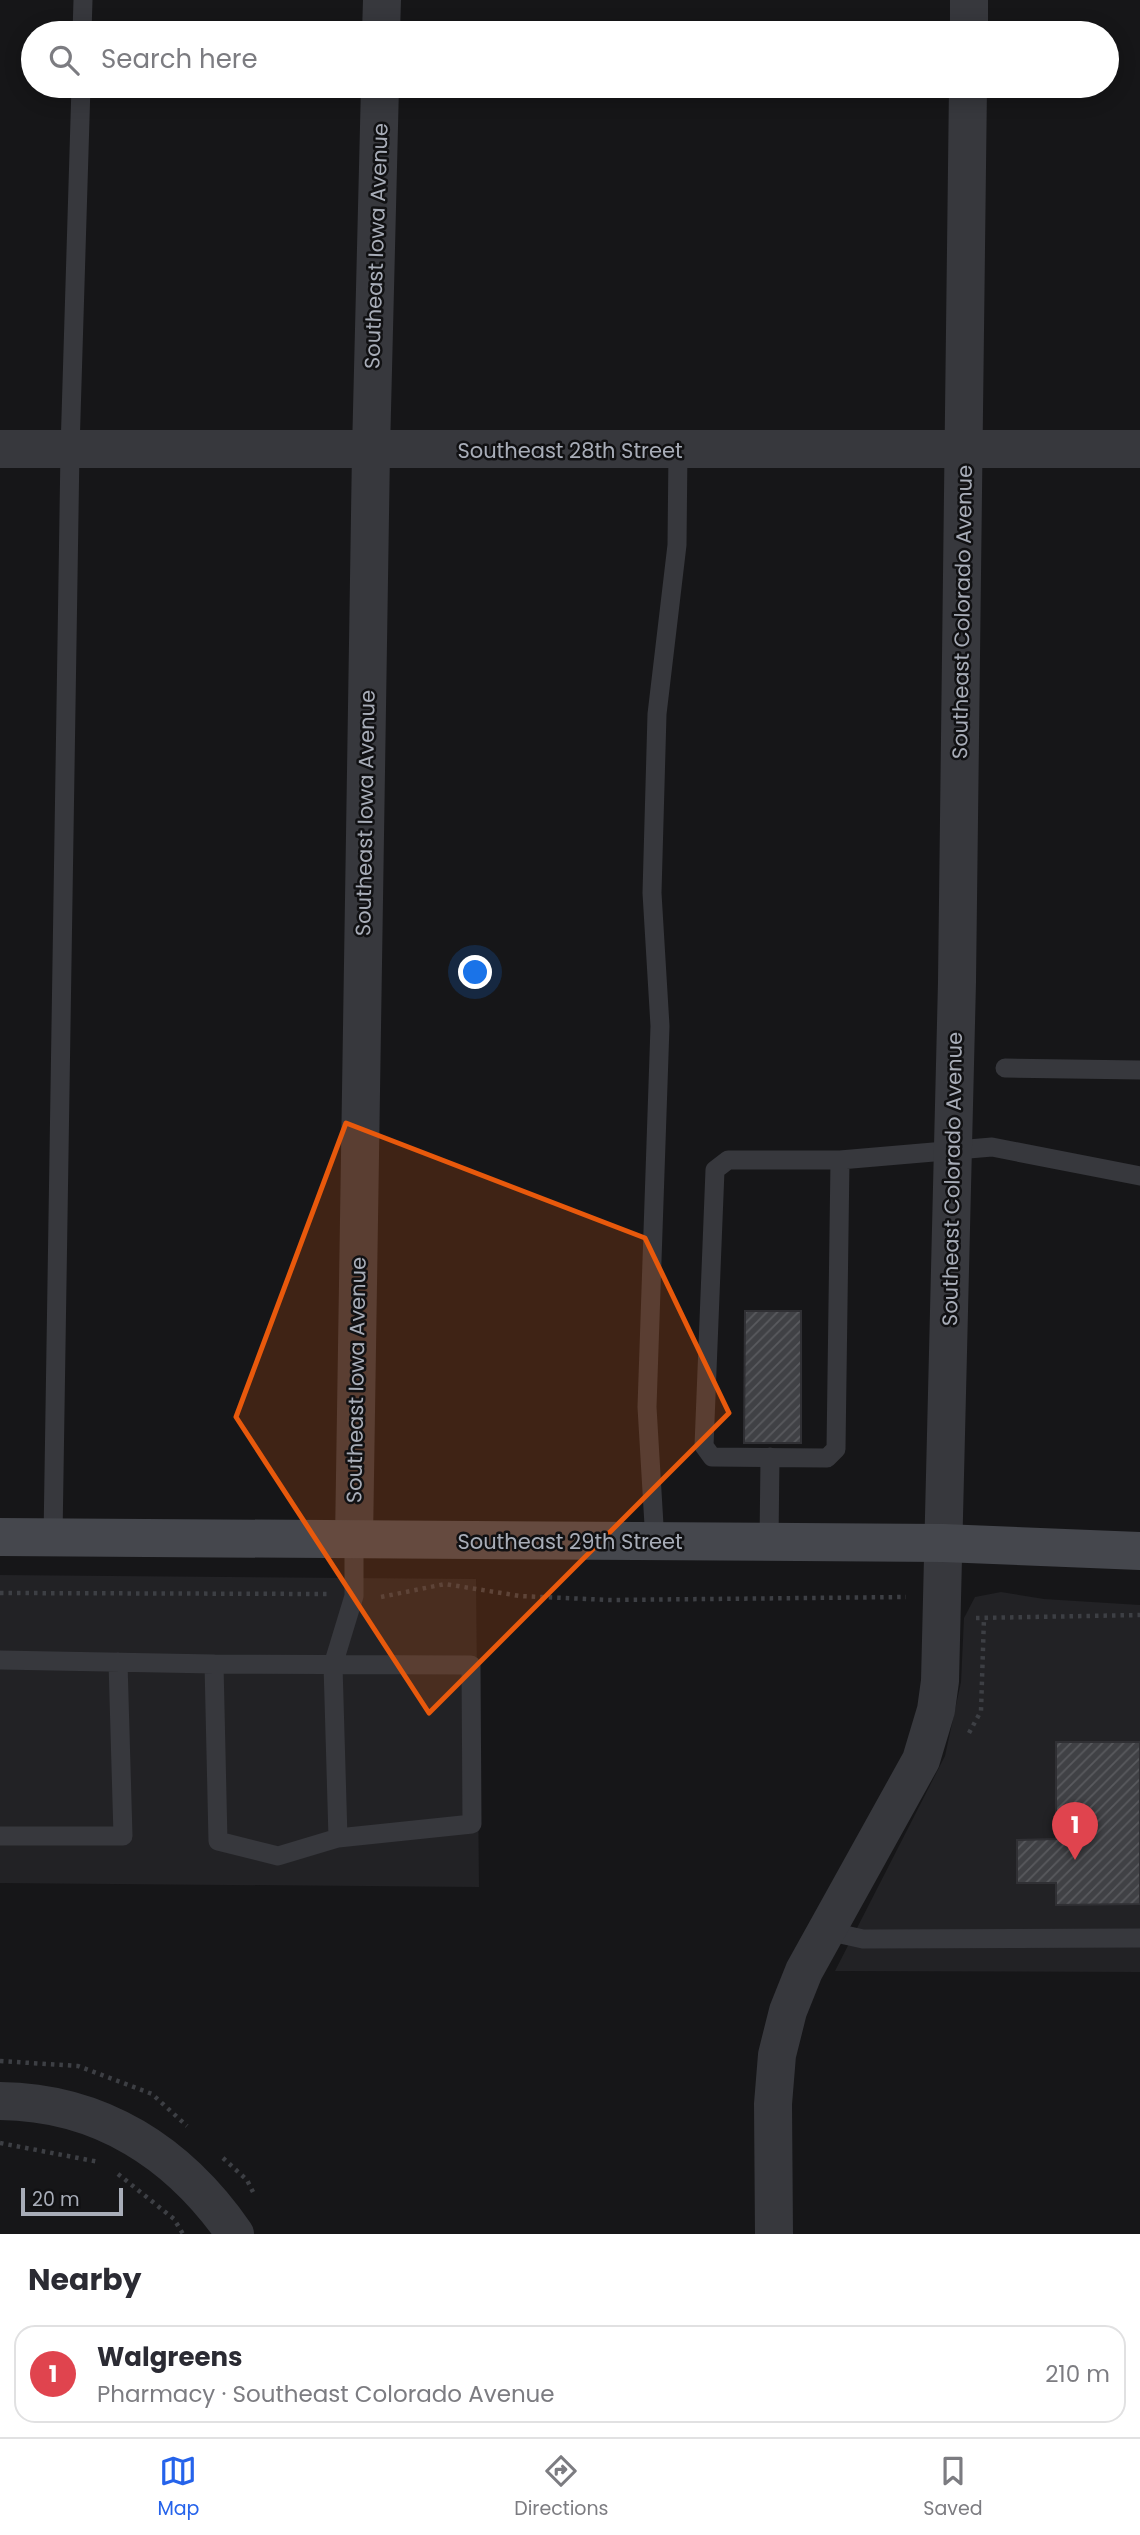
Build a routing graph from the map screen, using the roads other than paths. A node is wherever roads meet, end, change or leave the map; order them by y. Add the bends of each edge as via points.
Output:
1 (83, 0) edge
2 (382, 0) edge
3 (969, 0) edge
4 (82, 21) edge
5 (382, 21) edge
6 (969, 21) edge
7 (80, 98) edge
8 (380, 98) edge
9 (968, 98) edge
10 (0, 449) edge
11 (1140, 449) edge
12 (70, 450) junction
13 (370, 450) junction
14 (678, 450) junction
15 (965, 450) junction
16 (1005, 1068) dead end
17 (1140, 1070) edge
18 (953, 1151) junction
19 (839, 1160) junction
20 (1140, 1176) edge
21 (770, 1457) junction
22 (0, 1537) edge
23 (53, 1538) junction
24 (354, 1540) junction
25 (655, 1542) junction
26 (769, 1542) junction
27 (943, 1543) junction
28 (1140, 1551) edge
29 (0, 1660) edge
30 (118, 1662) junction
31 (214, 1664) junction
32 (333, 1665) junction
33 (0, 1836) edge
34 (338, 1838) junction
35 (827, 1931) junction
36 (1140, 1938) edge
37 (0, 2101) edge
38 (235, 2234) edge
39 (774, 2234) edge

1 - 4 lane
2 - 5 street
3 - 6 street
7 - 12 lane
8 - 13 street, Southeast Iowa Avenue
9 - 15 street, Southeast Colorado Avenue
10 - 12 street, Southeast 28th Street
11 - 15 street, Southeast 28th Street
12 - 13 street, Southeast 28th Street
12 - 23 lane
13 - 14 street, Southeast 28th Street
13 - 24 street, Southeast Iowa Avenue
14 - 15 street, Southeast 28th Street
14 - 25 lane via 677,545 657,714 652,893 660,1026 647,1407
15 - 18 street, Southeast Colorado Avenue
16 - 17 lane
18 - 19 lane
18 - 20 lane via 992,1147
18 - 27 street, Southeast Colorado Avenue
19 - 21 lane via 836,1449 827,1458
19 - 21 lane via 728,1160 715,1170 704,1446 712,1457
21 - 26 lane
22 - 23 main road, Southeast 29th Street
23 - 24 main road, Southeast 29th Street
24 - 25 main road, Southeast 29th Street
24 - 32 lane via 354,1595
25 - 26 main road, Southeast 29th Street
26 - 27 main road, Southeast 29th Street
27 - 28 main road, Southeast 29th Street
27 - 35 street, Southeast Colorado Avenue via 936,1710 921,1760
29 - 30 lane
30 - 31 lane
30 - 33 lane via 123,1836
31 - 32 lane
31 - 34 lane via 218,1841 278,1856
32 - 34 lane
32 - 34 lane via 471,1665 472,1824
35 - 36 lane via 863,1939
35 - 39 street, Southeast Colorado Avenue via 804,1970 777,2055
37 - 38 street via 57,2107 102,2120 143,2141 182,2170

